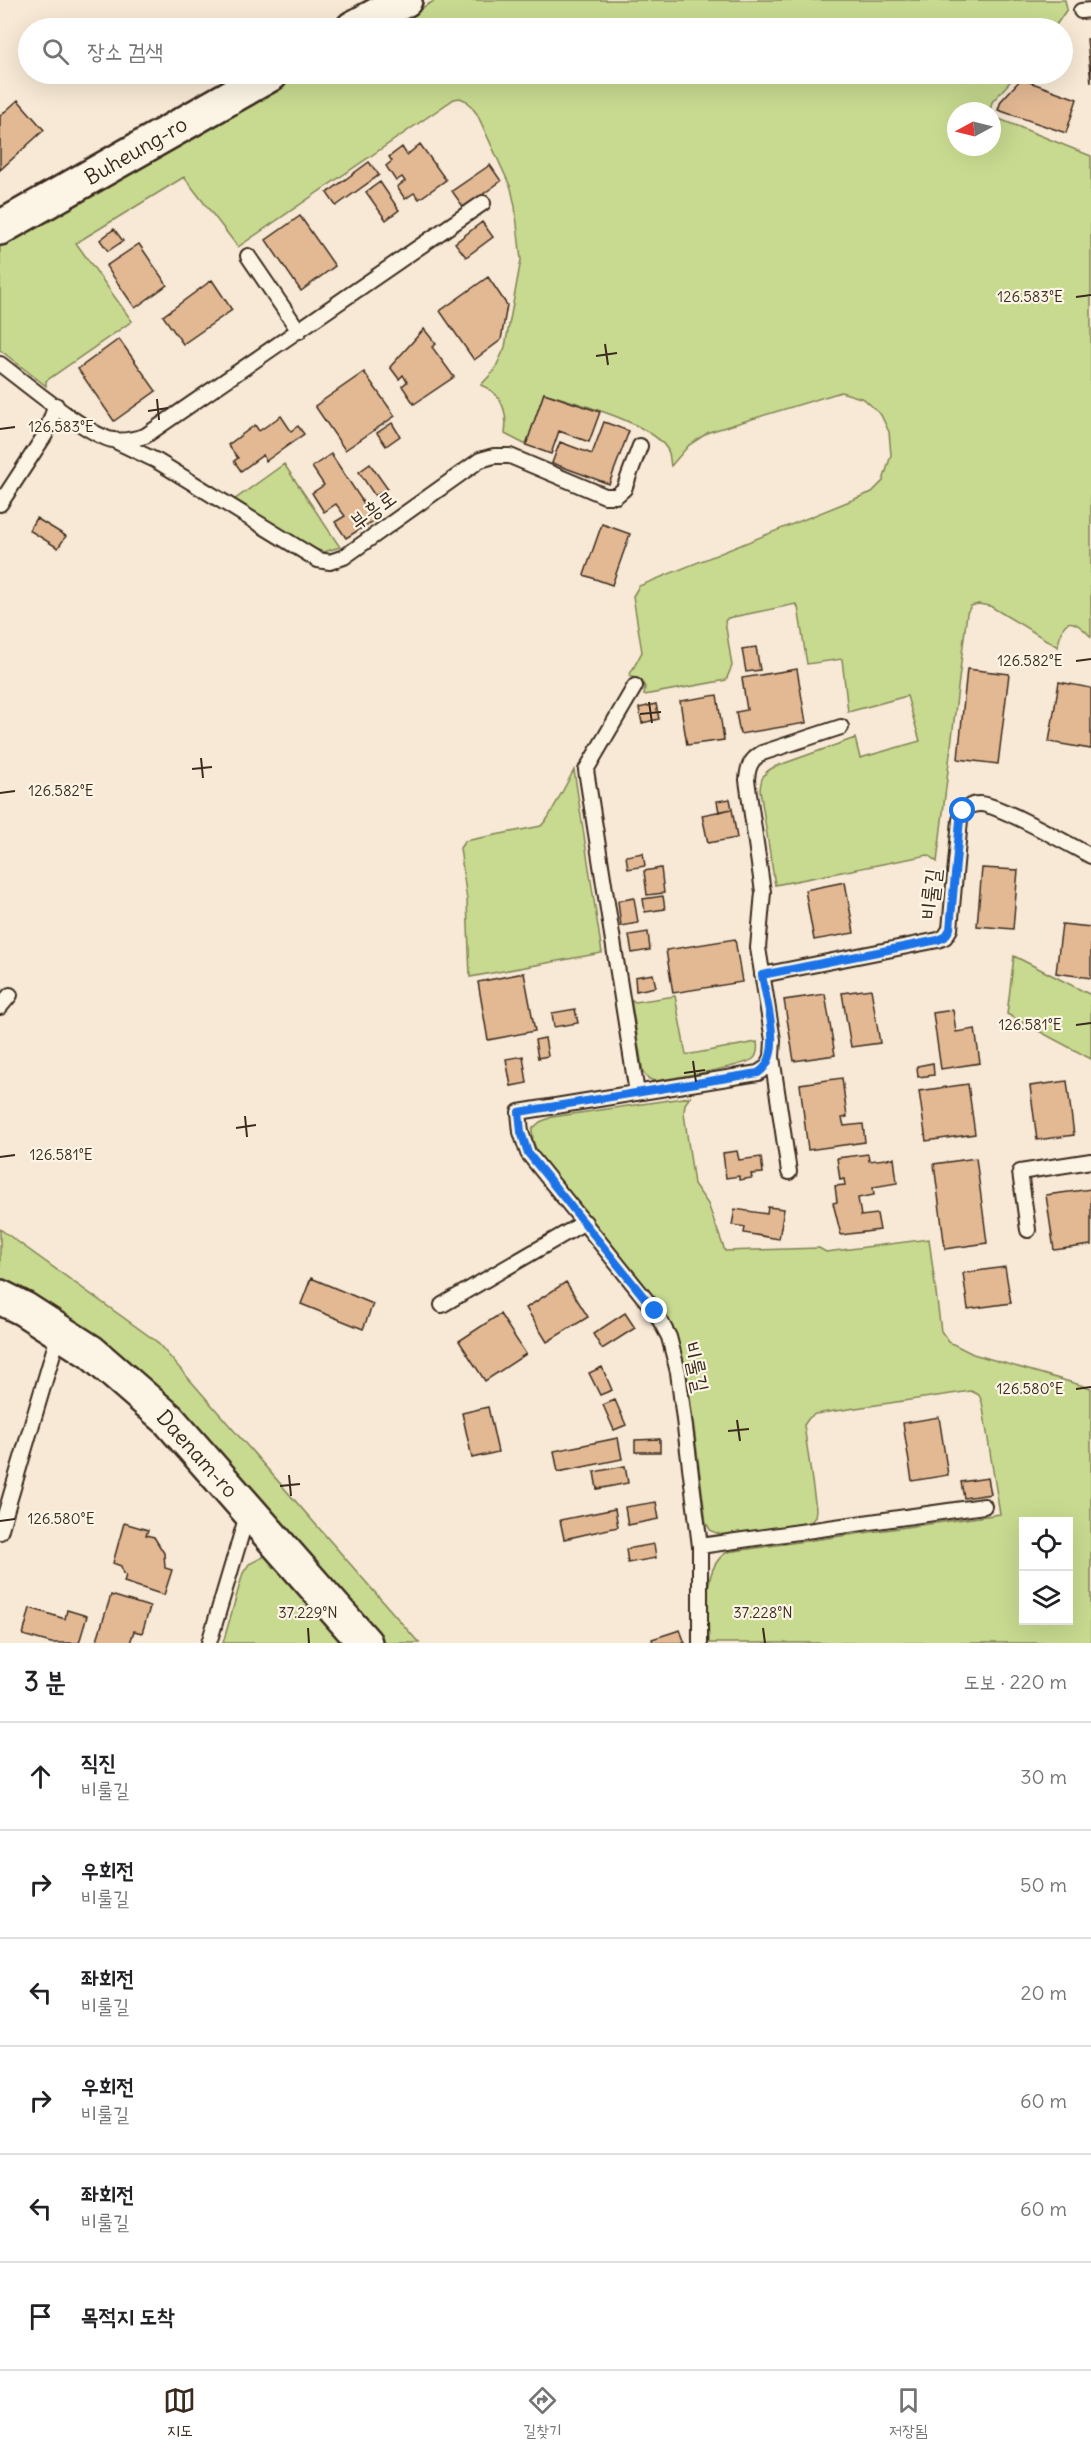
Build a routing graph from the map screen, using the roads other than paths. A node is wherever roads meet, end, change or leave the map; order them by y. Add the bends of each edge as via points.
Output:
1 (405, 0) edge
2 (372, 18) edge
3 (253, 84) edge
4 (483, 203) dead end
5 (0, 228) edge
6 (248, 256) dead end
7 (298, 331) junction
8 (0, 364) edge
9 (56, 405) junction
10 (113, 440) junction
11 (640, 446) dead end
12 (0, 504) edge
13 (635, 686) dead end
14 (841, 727) dead end
15 (1091, 856) edge
16 (762, 975) junction
17 (10, 995) dead end
18 (0, 1006) edge
19 (772, 1057) junction
20 (637, 1093) junction
21 (1091, 1161) edge
22 (789, 1172) dead end
23 (585, 1222) junction
24 (1028, 1230) dead end
25 (0, 1297) edge
26 (442, 1305) dead end
27 (59, 1331) junction
28 (984, 1506) dead end
29 (249, 1510) junction
30 (0, 1532) edge
31 (700, 1546) junction
32 (209, 1643) edge
33 (365, 1643) edge
34 (700, 1643) edge

1 - 2 street
3 - 5 street, Buheung-ro
4 - 7 lane
6 - 7 lane
7 - 10 lane via 145,436
8 - 9 lane, 부흥로
9 - 10 lane, 부흥로 via 93,433
9 - 12 lane via 45,435
10 - 11 lane, 부흥로 via 157,461 318,560 330,561 344,557 480,460 510,456 605,496 616,496 624,489
13 - 20 lane via 586,770
14 - 16 lane via 762,753 752,759 747,769 763,892 758,948
15 - 16 lane, 비룰길 via 989,806 970,806 960,820 950,929 945,937
16 - 19 lane via 773,1040
17 - 18 lane
19 - 20 lane, 비룰길 via 758,1073
19 - 22 lane
20 - 23 lane, 비룰길 via 519,1112 528,1153
21 - 24 lane via 1020,1172
23 - 26 lane
23 - 31 lane, 비룰길 via 655,1311 669,1337 678,1372
25 - 27 street, Daenam-ro
27 - 29 street, Daenam-ro via 100,1359 168,1419
27 - 30 lane
28 - 31 lane
29 - 32 lane
29 - 33 street, Daenam-ro
31 - 34 lane, 비룰길

